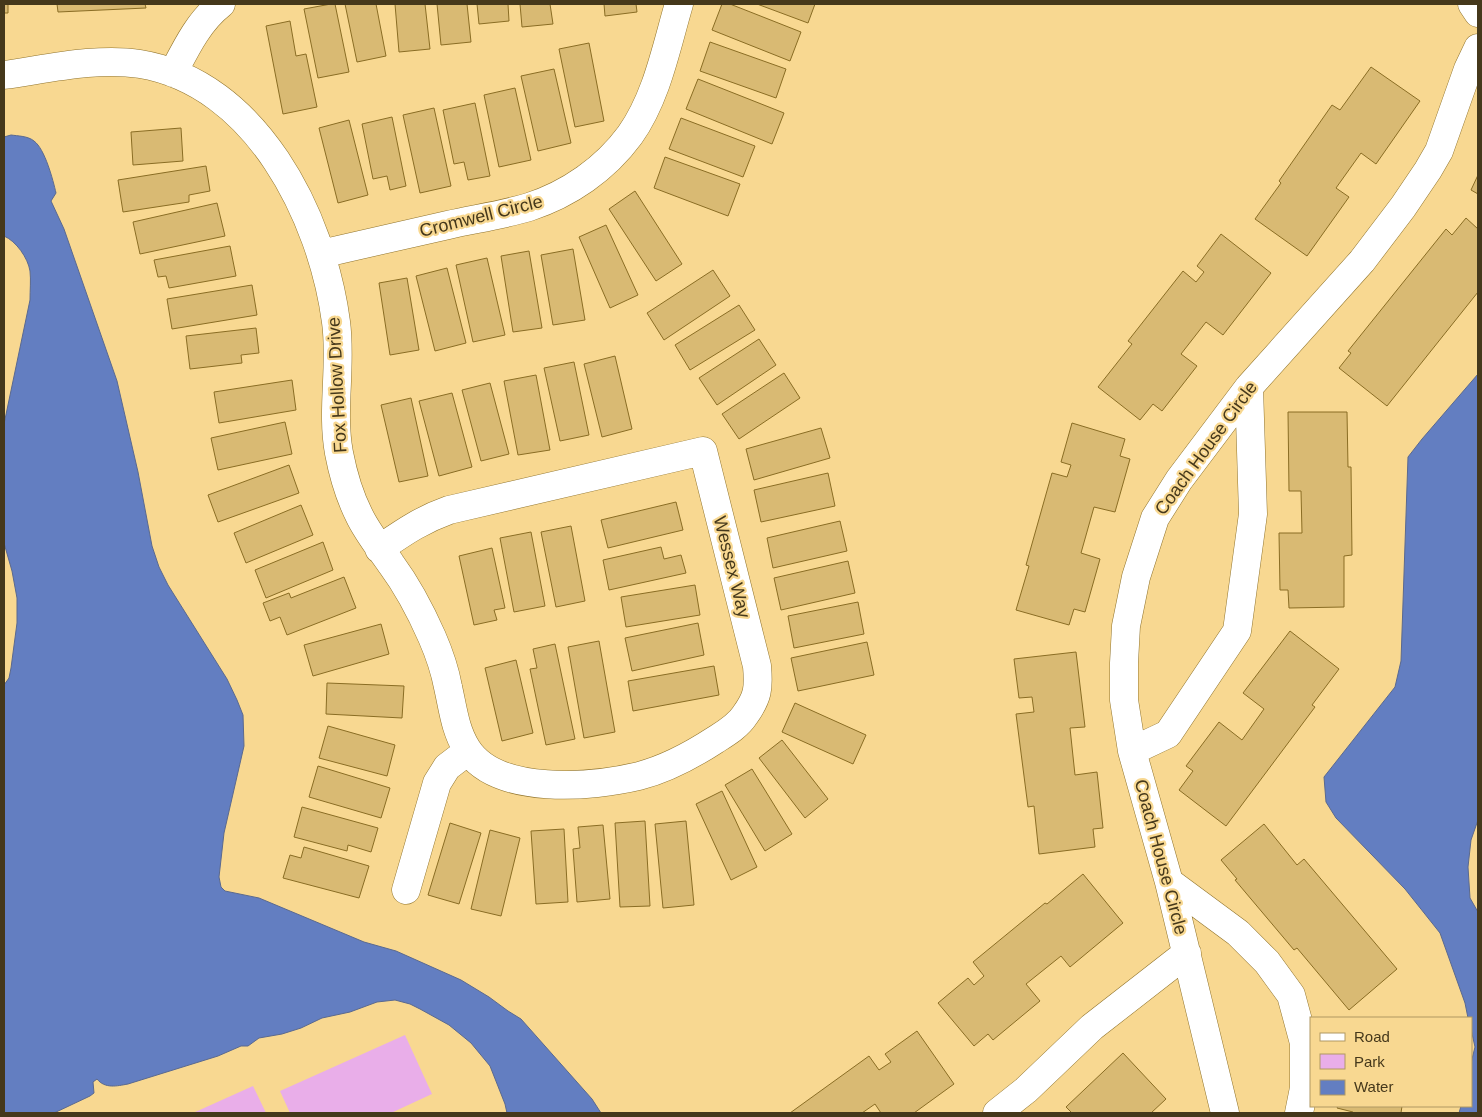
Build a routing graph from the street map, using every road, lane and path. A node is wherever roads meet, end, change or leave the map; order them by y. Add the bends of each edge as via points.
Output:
1 (679, 4) edge
2 (1472, 4) edge
3 (218, 5) edge
4 (1478, 13) edge
5 (1478, 48) edge
6 (173, 73) junction
7 (4, 75) edge
8 (321, 254) junction
9 (1248, 387) junction
10 (380, 549) junction
11 (468, 750) junction
12 (1132, 751) junction
13 (1169, 882) junction
14 (406, 890) dead end
15 (1187, 953) junction
16 (997, 1113) edge
17 (1224, 1113) edge
18 (1299, 1113) edge

1 - 8 street, Cromwell Circle via 657,78 641,117 617,151 585,179 529,207
2 - 4 street
3 - 6 street via 190,40
5 - 9 street, Coach House Circle via 1439,151 1403,207 1362,260
6 - 7 street, Fox Hollow Drive via 142,64 101,62
6 - 8 street, Fox Hollow Drive via 193,81 227,104 256,134 286,176 310,223
8 - 10 street, Fox Hollow Drive via 336,323 338,448 345,482 359,516
9 - 12 street, Coach House Circle via 1179,480 1148,535 1126,626 1124,700
9 - 12 street via 1253,514 1237,631 1168,734
10 - 11 street, Fox Hollow Drive via 416,602 434,642 448,684 456,724
10 - 11 street, Wessex Way via 412,526 449,510 703,451 757,666 759,686 743,719 695,753 640,775 601,783 562,785 512,779 480,763
11 - 14 street via 447,767 437,783
12 - 13 street, Coach House Circle
13 - 15 street, Coach House Circle
13 - 18 street via 1238,933 1267,962 1292,995 1304,1043 1304,1088
15 - 16 street via 1092,1027
15 - 17 street, Coach House Circle

